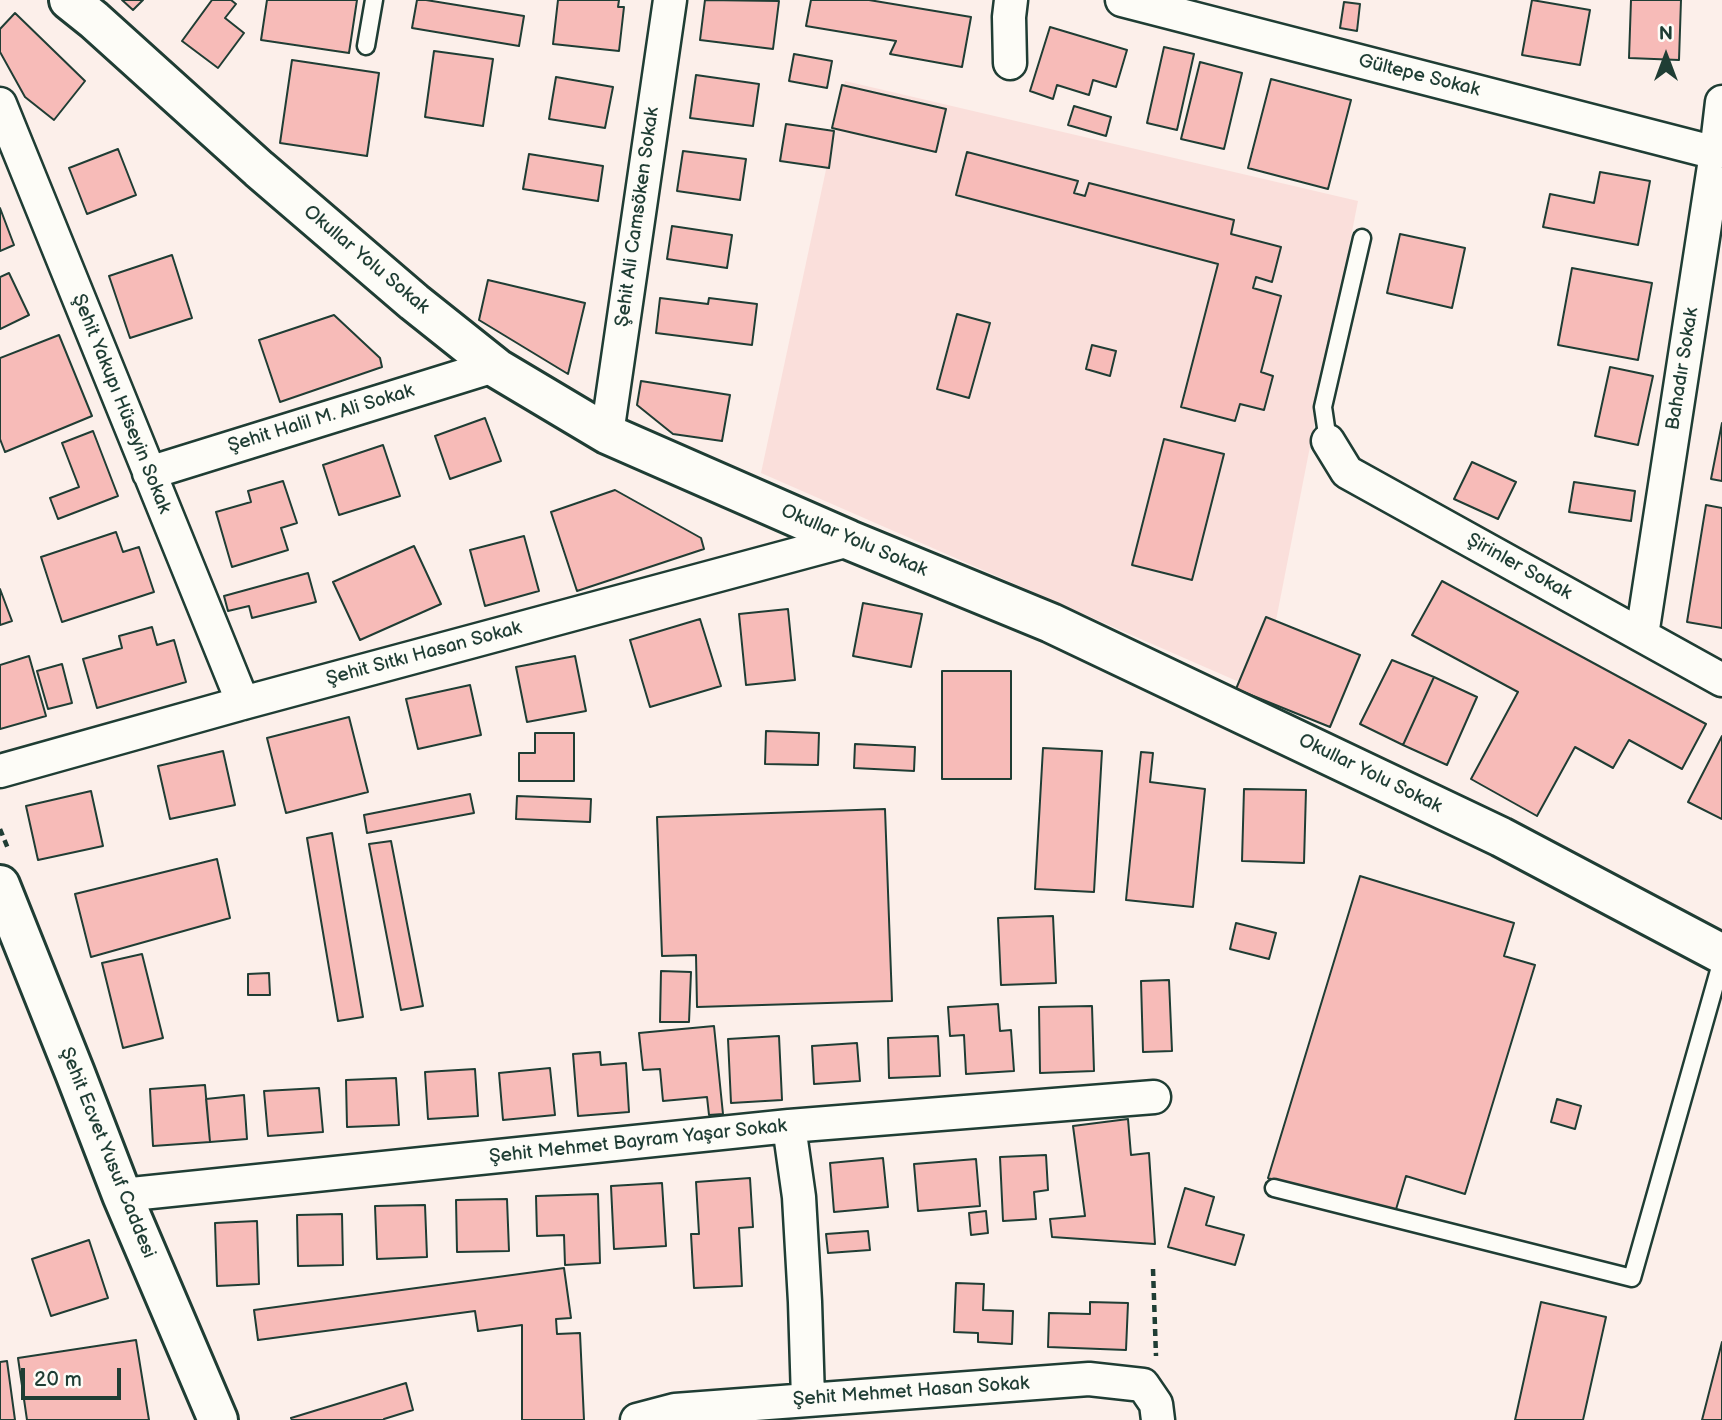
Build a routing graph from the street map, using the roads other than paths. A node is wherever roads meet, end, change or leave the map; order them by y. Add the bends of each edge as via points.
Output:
1 (69, 0) edge
2 (374, 0) edge
3 (670, 0) edge
4 (1010, 0) edge
5 (1122, 0) edge
6 (366, 46) dead end
7 (1010, 63) dead end
8 (1722, 102) edge
9 (0, 104) edge
10 (1716, 153) junction
11 (1362, 239) dead end
12 (494, 366) junction
13 (607, 434) junction
14 (1328, 441) joint
15 (149, 473) junction
16 (849, 540) junction
17 (1642, 635) junction
18 (1722, 680) edge
19 (243, 703) junction
20 (0, 771) edge
21 (4, 904) edge
22 (1722, 954) edge
23 (1722, 960) edge
24 (1154, 1097) dead end
25 (789, 1126) junction
26 (1274, 1188) dead end
27 (122, 1195) junction
28 (808, 1399) junction
29 (218, 1420) edge
30 (637, 1420) edge
31 (1158, 1420) edge

1 - 12 street, Okullar Yolu Sokak via 259,169
2 - 6 lane
3 - 13 street, Şehit Ali Camsöken Sokak
4 - 7 street
5 - 10 street, Gültepe Sokak
8 - 10 street, Bahadır Sokak
9 - 15 street, Şehit Yakupı Hüseyin Sokak
10 - 17 street, Bahadır Sokak
11 - 14 lane via 1323,407
12 - 13 street, Okullar Yolu Sokak
12 - 15 street, Şehit Halil M. Ali Sokak
13 - 16 street, Okullar Yolu Sokak
14 - 17 street, Şirinler Sokak via 1347,472
15 - 19 street, Şehit Yakupı Hüseyin Sokak
16 - 19 street, Şehit Sıtkı Hasan Sokak
16 - 22 street, Okullar Yolu Sokak via 1051,623 1248,715 1501,837
17 - 18 street, Şirinler Sokak
19 - 20 street, Şehit Sıtkı Hasan Sokak
21 - 27 street, Şehit Ecvet Yusuf Caddesi
23 - 26 lane via 1632,1278
24 - 25 street, Şehit Mehmet Bayram Yaşar Sokak
25 - 27 street, Şehit Mehmet Bayram Yaşar Sokak
25 - 28 street via 799,1196
27 - 29 street, Şehit Ecvet Yusuf Caddesi
28 - 30 street, Şehit Mehmet Hasan Sokak via 675,1410
28 - 31 street, Şehit Mehmet Hasan Sokak via 1089,1379 1143,1385 1156,1404

